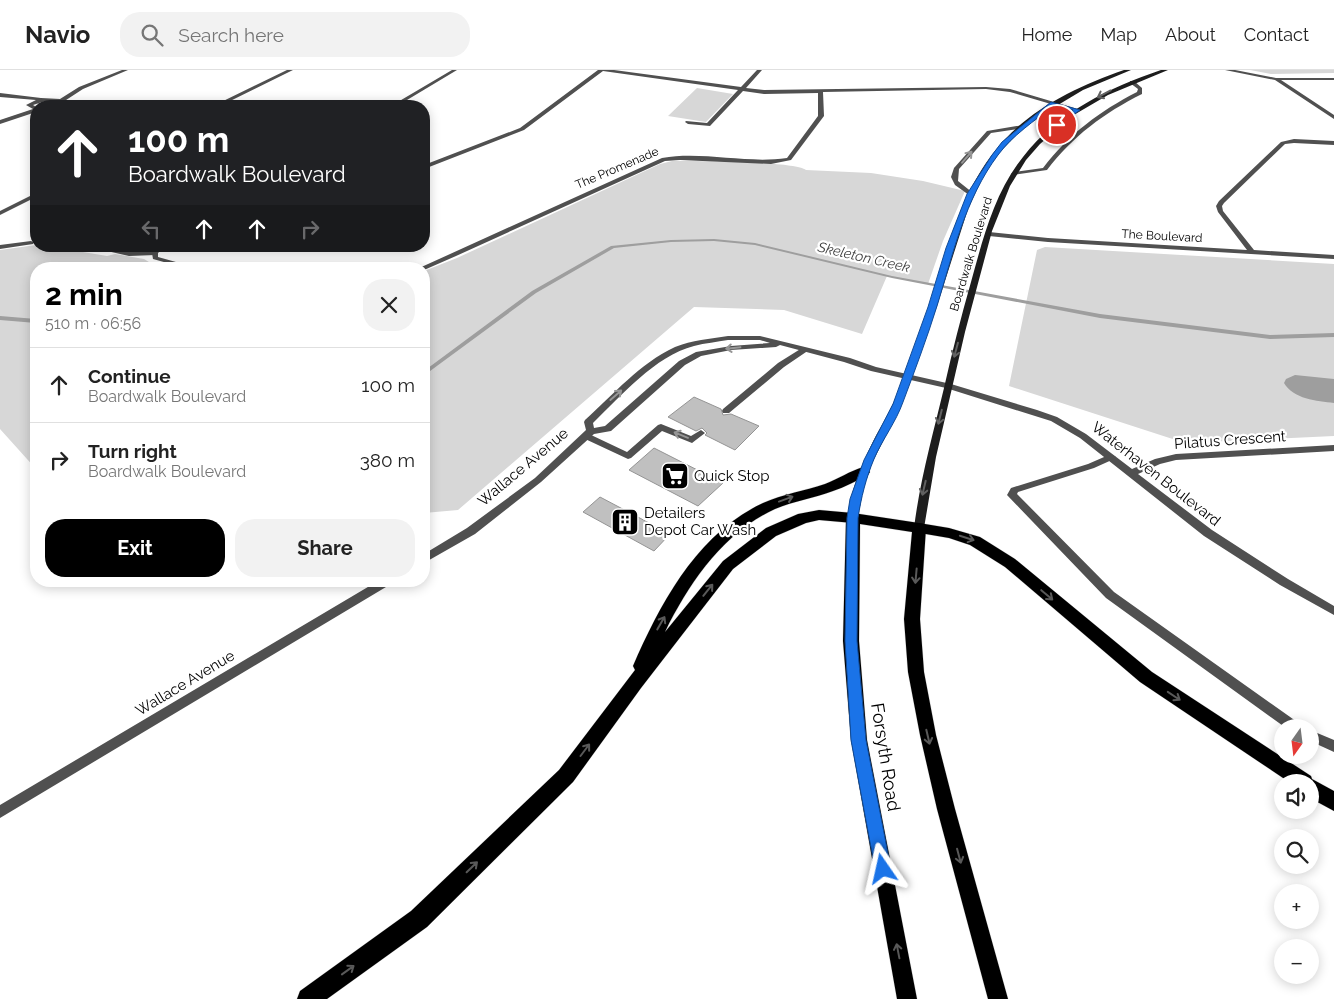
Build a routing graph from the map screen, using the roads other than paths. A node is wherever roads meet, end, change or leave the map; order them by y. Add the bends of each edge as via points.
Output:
1 (126, 70) edge
2 (291, 70) edge
3 (455, 70) edge
4 (602, 70) edge
5 (760, 70) edge
6 (1129, 70) edge
7 (1166, 70) edge
8 (1227, 70) edge
9 (1235, 71) edge
10 (1334, 78) edge
11 (1276, 79) junction
12 (1132, 82) junction
13 (82, 88) junction
14 (742, 90) junction
15 (820, 92) junction
16 (2, 95) edge
17 (43, 99) junction
18 (56, 100) edge
19 (62, 100) edge
20 (228, 100) edge
21 (404, 100) edge
22 (1054, 104) junction
23 (29, 106) joint
24 (1078, 110) junction
25 (30, 111) edge
26 (1334, 117) edge
27 (1, 121) edge
28 (688, 122) dead end
29 (1023, 127) junction
30 (1334, 143) edge
31 (430, 165) edge
32 (1014, 174) junction
33 (971, 194) junction
34 (30, 198) edge
35 (0, 213) edge
36 (989, 234) junction
37 (30, 243) edge
38 (0, 247) edge
39 (119, 252) edge
40 (1252, 252) junction
41 (155, 253) joint
42 (1334, 257) edge
43 (168, 262) edge
44 (430, 265) edge
45 (782, 344) junction
46 (805, 350) junction
47 (907, 376) junction
48 (948, 386) junction
49 (726, 411) dead end
50 (701, 433) dead end
51 (589, 434) junction
52 (1334, 448) edge
53 (1111, 457) junction
54 (863, 472) junction
55 (1131, 473) junction
56 (853, 518) junction
57 (920, 528) junction
58 (430, 555) edge
59 (377, 587) edge
60 (1334, 611) edge
61 (634, 683) junction
62 (1283, 719) edge
63 (1319, 738) edge
64 (1333, 743) edge
65 (1292, 774) edge
66 (1319, 793) edge
67 (1334, 802) edge
68 (0, 812) edge
69 (308, 999) edge
70 (907, 999) edge
71 (998, 999) edge

1 - 13 street
2 - 20 street
3 - 21 street
4 - 14 street
4 - 31 street via 522,129
5 - 14 street
6 - 22 main road, Boardwalk Boulevard via 1096,81
7 - 12 main road, Boardwalk Boulevard
8 - 9 street
9 - 11 street
10 - 11 street
11 - 26 street
12 -> 24 main road, Boardwalk Boulevard via 1107,91
12 - 32 street via 1140,93 1113,106 1083,127 1045,169
13 - 17 street
13 - 19 street
14 - 15 street
14 - 28 street via 708,125
15 - 22 street via 980,87
15 - 44 street, The Promenade via 821,116 789,159 771,162 664,160
16 - 17 street
16 - 23 street
17 - 18 street
22 - 24 street
22 - 29 main road, Boardwalk Boulevard
23 - 27 street
24 - 32 main road, Boardwalk Boulevard via 1039,142
25 - 27 street
29 - 33 main road, Boardwalk Boulevard via 995,155
33 -> 29 street via 956,181 956,169 989,132
30 - 40 street via 1283,143 1221,202 1220,211
32 - 36 main road, Boardwalk Boulevard via 996,209
33 - 47 main road, Boardwalk Boulevard
34 - 35 street
36 - 40 street, The Boulevard
36 -> 48 main road, Boardwalk Boulevard
37 - 38 street
39 - 41 street
40 - 42 street, The Boulevard
41 - 43 street via 155,258
45 - 46 street, Wallace Avenue
45 -> 51 street, Wallace Avenue via 700,354 671,371 608,429
51 -> 45 street, Wallace Avenue via 588,422 606,403 654,362 678,349 728,338 760,338
46 - 47 street, Wallace Avenue
46 - 49 street via 781,365
47 - 48 street, Wallace Avenue
47 - 54 main road, Boardwalk Boulevard via 898,404
48 - 53 street, Waterhaven Boulevard via 1054,419
48 -> 57 main road, Boardwalk Boulevard via 922,497
50 -> 51 street via 692,440 661,427 628,456
51 - 58 street, Wallace Avenue via 538,480 471,531
52 - 55 street, Pilatus Crescent via 1176,457
53 - 55 street, Waterhaven Boulevard
53 - 62 street via 1014,490 1012,495 1110,595
54 - 56 main road, Boardwalk Boulevard
61 -> 54 highway via 652,639 687,579 715,544 762,509 829,488
55 - 60 street, Waterhaven Boulevard via 1208,533
56 - 57 highway
61 -> 56 highway via 728,565 771,532 818,515
70 -> 56 highway, Forsyth Road via 858,740 851,641
57 -> 65 highway via 976,541 1010,563 1146,677
57 -> 71 highway via 912,619 916,672 941,790
59 - 68 street, Wallace Avenue
69 -> 61 highway via 433,905 566,776
63 - 64 street
66 - 67 highway

